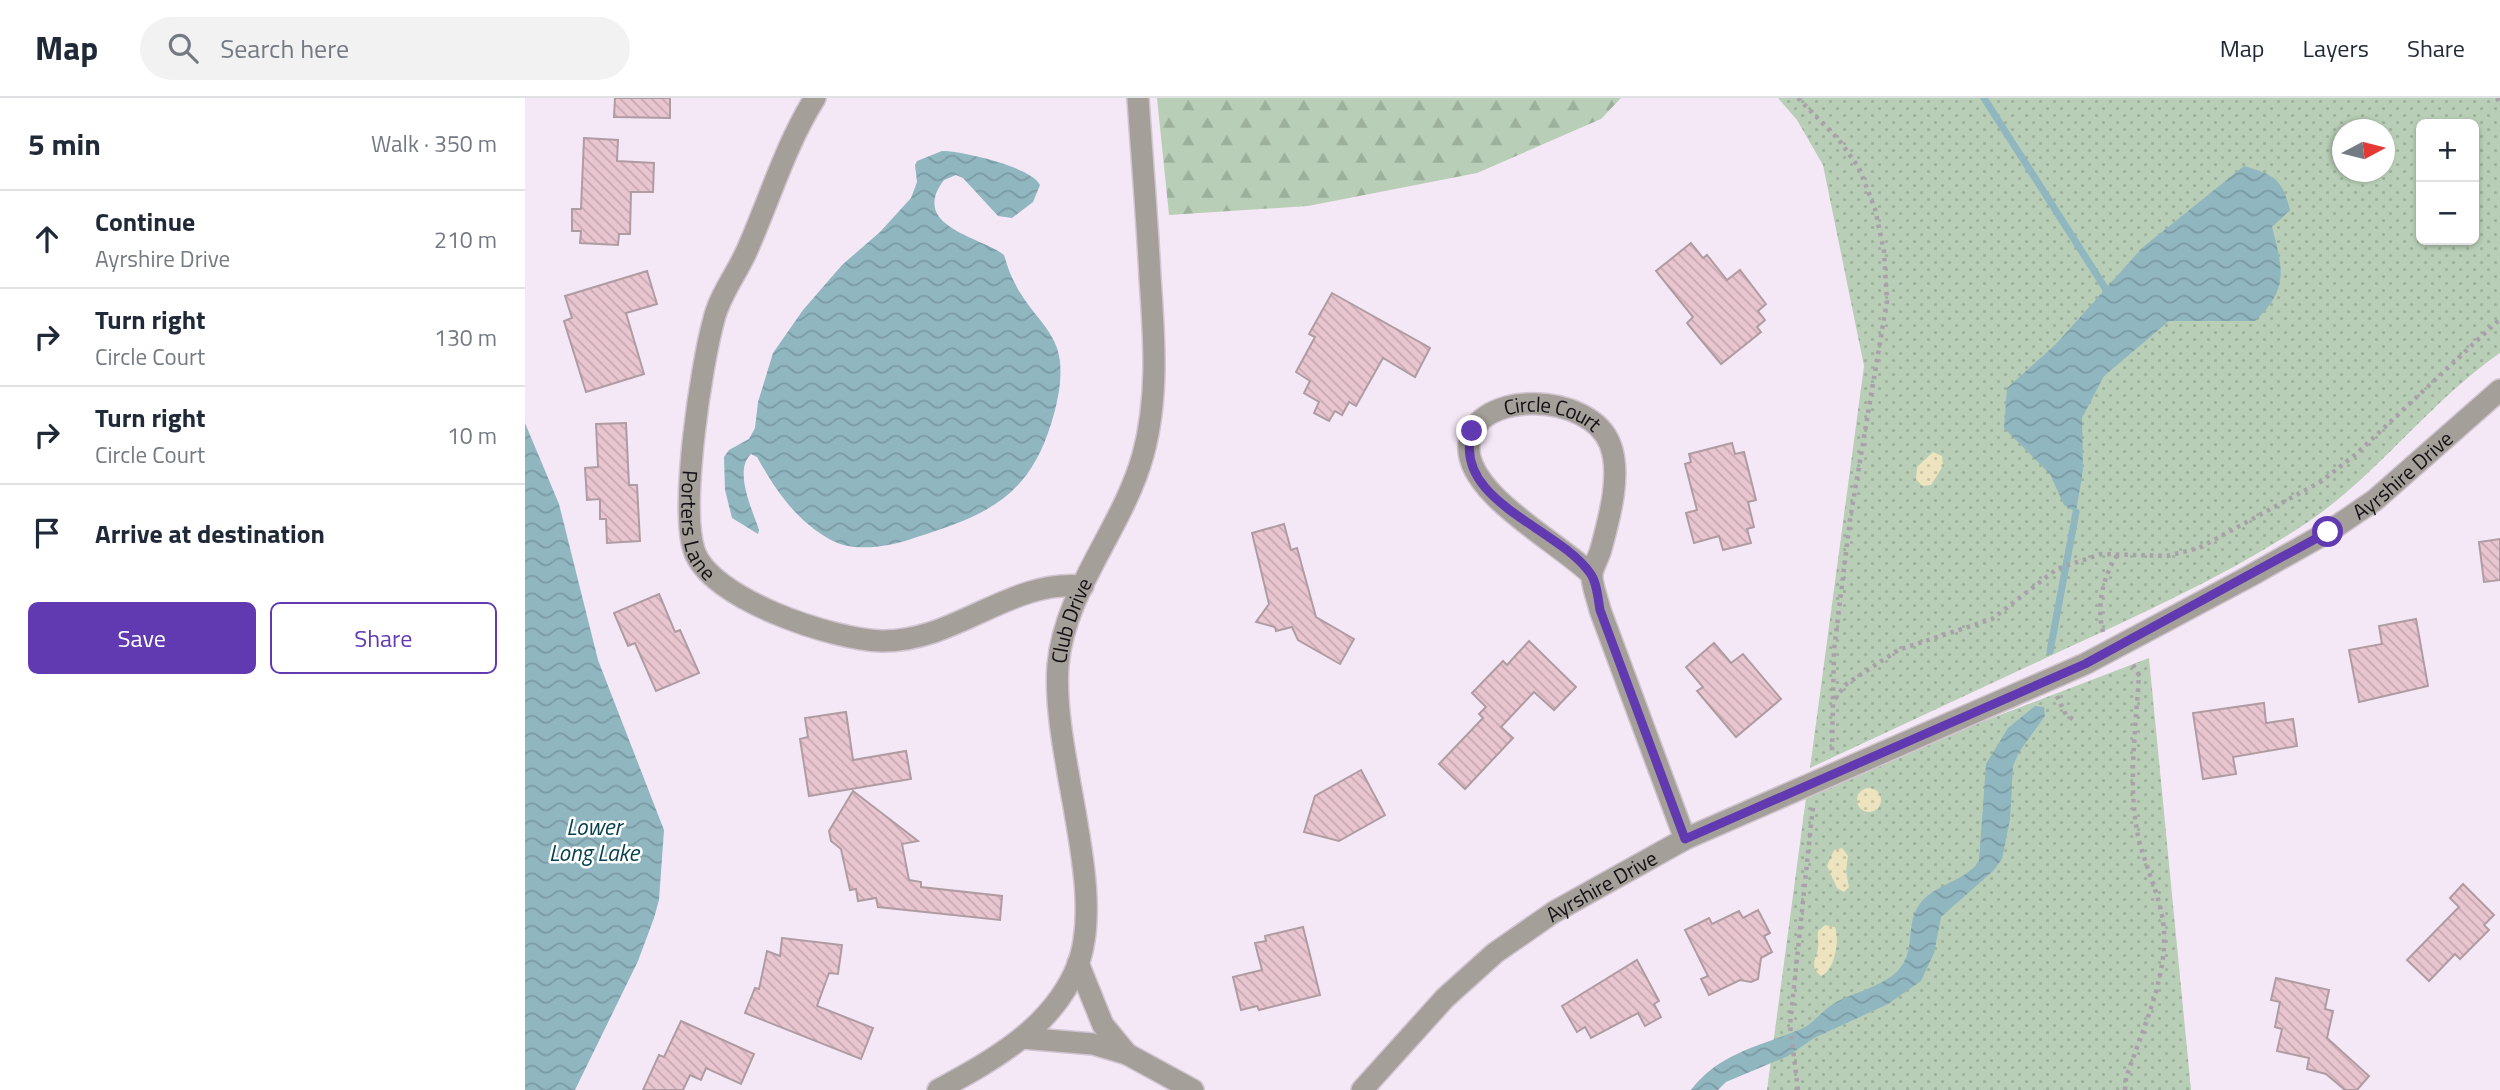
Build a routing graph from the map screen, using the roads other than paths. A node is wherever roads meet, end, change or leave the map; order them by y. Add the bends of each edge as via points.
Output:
1 (815, 98) edge
2 (1137, 98) edge
3 (2500, 390) edge
4 (1592, 575) junction
5 (1083, 586) junction
6 (1685, 839) junction
7 (1078, 963) junction
8 (1022, 1038) junction
9 (1127, 1054) junction
10 (938, 1090) edge
11 (1193, 1090) edge
12 (1362, 1090) edge

1 - 5 street, Porters Lane via 714,317 689,509 694,551 702,567 721,584 785,615 841,635 883,641 928,635 1048,585
2 - 5 street, Club Drive via 1154,335 1152,407 1129,495
3 - 6 street, Ayrshire Drive via 2375,500 2328,532 2116,648
4 - 4 street, Circle Court via 1607,525 1614,473 1612,449 1601,427 1577,410 1560,405 1520,406 1487,415 1478,422 1469,442 1476,477
4 - 6 street, Circle Court via 1600,610
5 - 7 street, Club Drive via 1064,636 1058,690 1084,884
6 - 12 street, Ayrshire Drive via 1585,893 1495,953 1445,998
7 - 8 street, Club Drive via 1057,1003
7 - 9 street via 1103,1025
8 - 9 street via 1093,1044
8 - 10 street, Club Drive
9 - 11 street

